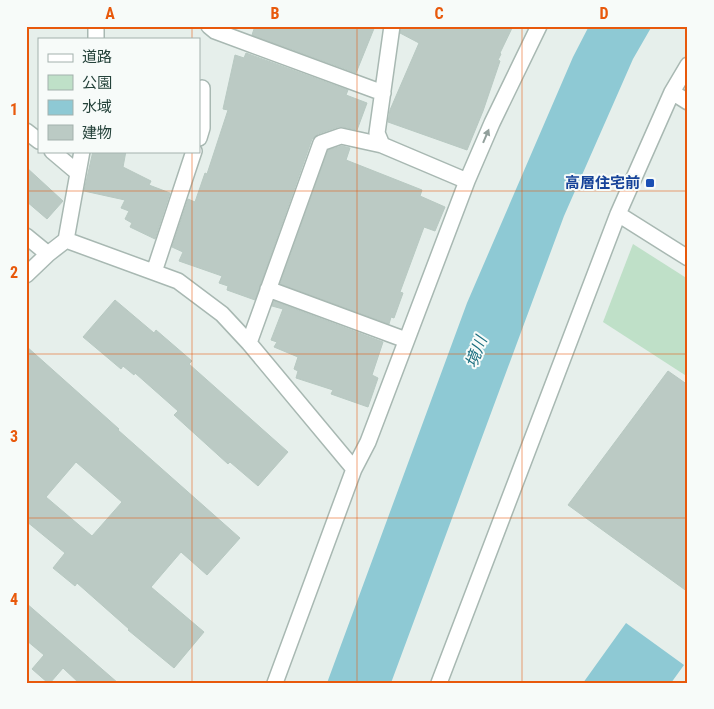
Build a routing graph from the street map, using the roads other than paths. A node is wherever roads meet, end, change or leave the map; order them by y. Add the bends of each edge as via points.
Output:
1 (209, 26) edge
2 (392, 26) edge
3 (539, 26) edge
4 (688, 65) edge
5 (202, 88) dead end
6 (672, 92) junction
7 (383, 93) junction
8 (688, 102) edge
9 (26, 131) edge
10 (200, 135) edge
11 (38, 140) edge
12 (382, 145) junction
13 (53, 152) edge
14 (82, 152) edge
15 (194, 152) edge
16 (78, 173) junction
17 (467, 181) junction
18 (618, 214) junction
19 (26, 236) edge
20 (66, 240) junction
21 (48, 254) junction
22 (688, 258) edge
23 (154, 272) junction
24 (26, 275) edge
25 (268, 289) junction
26 (406, 340) junction
27 (249, 343) junction
28 (354, 469) junction
29 (274, 683) edge
30 (439, 683) edge

1 - 7 street
2 - 7 street
17 -> 3 street
4 - 6 street
5 - 10 street
6 - 8 street
6 - 18 street
7 - 12 street via 377,133
9 - 11 street
12 - 17 street
12 - 25 street via 341,136 321,143
13 - 16 street
14 - 16 street
15 - 23 street
16 - 20 street
17 - 26 street
18 - 22 street
18 - 30 street
19 - 21 street
20 - 21 street
20 - 23 street
21 - 24 street
23 - 27 street via 178,281 222,314
25 - 26 street
25 - 27 street
26 - 28 street via 368,442
27 - 28 street
28 - 29 street

